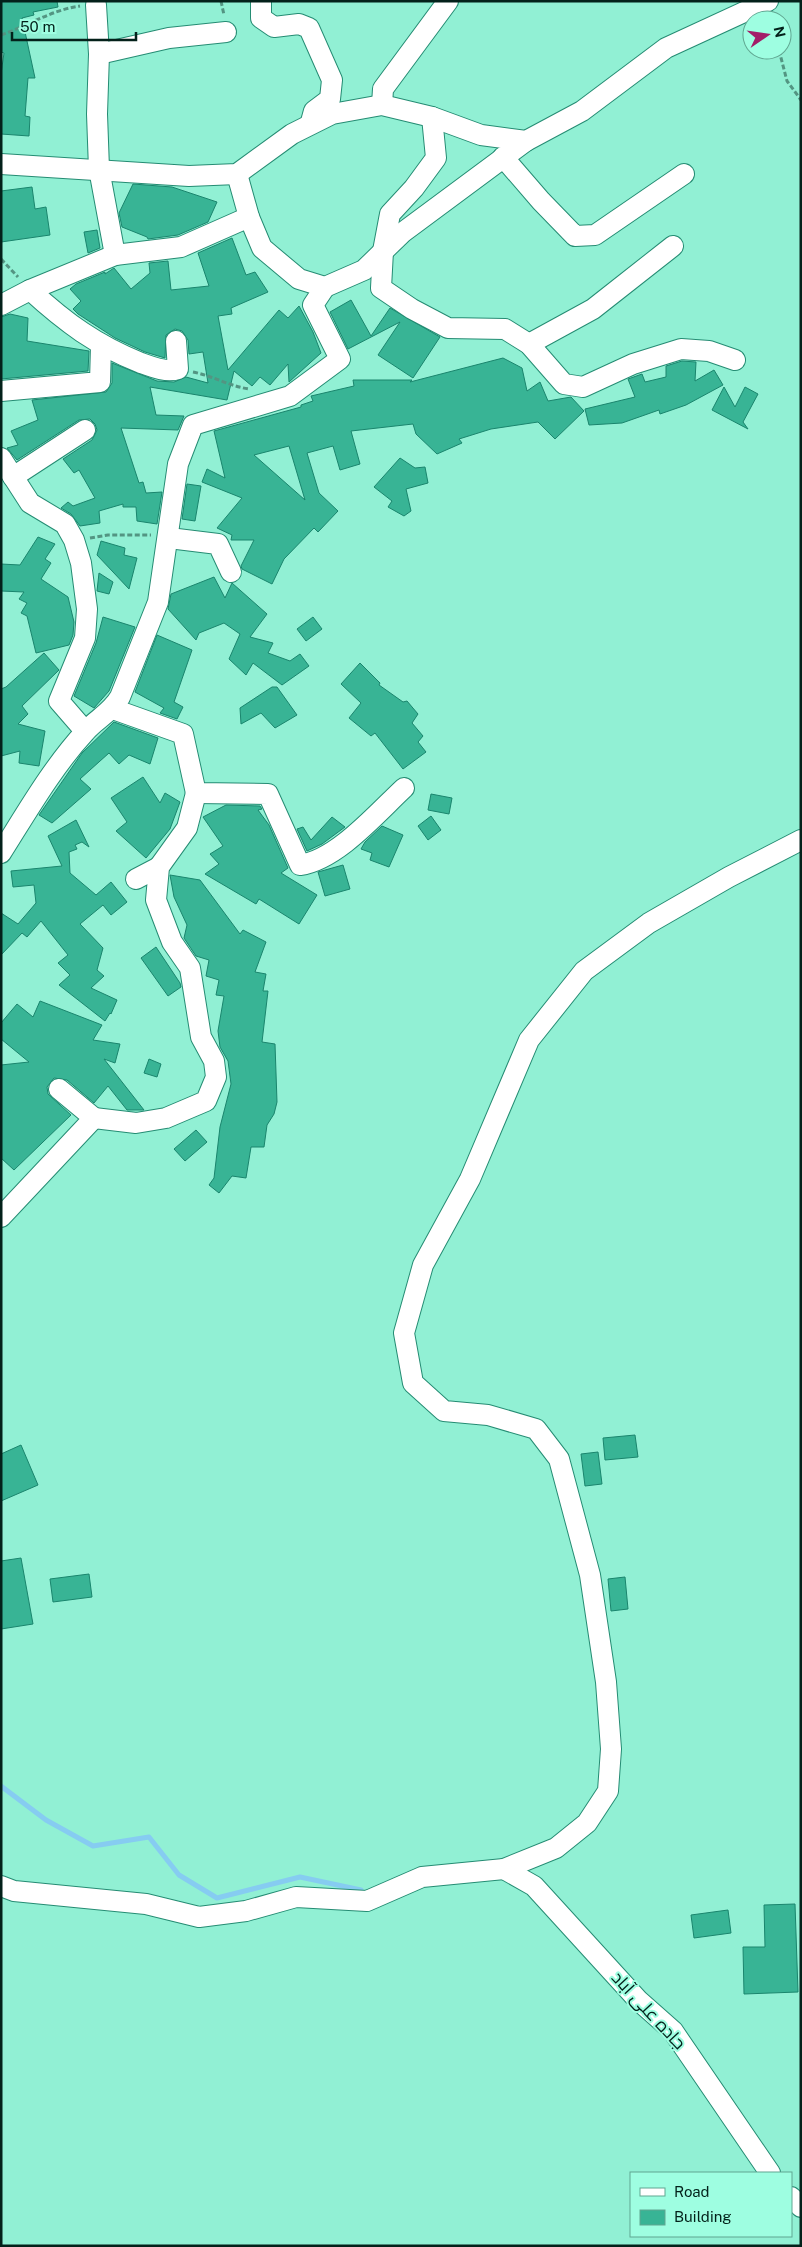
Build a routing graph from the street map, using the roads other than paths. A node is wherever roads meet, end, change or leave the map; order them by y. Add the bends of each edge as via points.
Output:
1 (261, 1) edge
2 (448, 1) edge
3 (768, 1) edge
4 (96, 5) road end
5 (226, 32) dead end
6 (99, 54) junction
7 (382, 106) junction
8 (432, 117) junction
9 (310, 125) junction
10 (526, 140) junction
11 (504, 157) junction
12 (1, 164) edge
13 (99, 169) junction
14 (237, 174) junction
15 (684, 174) dead end
16 (249, 217) junction
17 (673, 246) dead end
18 (383, 252) junction
19 (115, 255) junction
20 (325, 287) junction
21 (30, 290) junction
22 (1, 305) edge
23 (176, 341) dead end
24 (529, 344) junction
25 (101, 346) junction
26 (735, 360) dead end
27 (1, 391) edge
28 (84, 430) dead end
29 (1, 458) edge
30 (13, 477) junction
31 (168, 538) junction
32 (231, 572) dead end
33 (113, 709) junction
34 (85, 731) junction
35 (404, 788) dead end
36 (196, 793) junction
37 (801, 840) edge
38 (1, 853) edge
39 (159, 866) junction
40 (136, 879) dead end
41 (59, 1090) dead end
42 (94, 1118) junction
43 (1, 1217) edge
44 (504, 1870) junction
45 (1, 1886) edge
46 (769, 2172) edge
47 (792, 2198) edge
48 (801, 2207) edge

1 - 9 street via 261,18 274,27 299,24 309,28 332,80 330,99 314,111
2 - 7 street via 383,89
3 - 10 street via 666,48 582,111
4 - 6 street
5 - 6 street via 169,38
6 - 13 street
7 - 8 street
7 - 9 street via 332,114
8 - 10 street via 481,135
8 - 18 street via 436,158 390,214
9 - 14 street via 292,134
10 - 11 street
11 - 15 street via 575,236 595,235
11 - 18 street via 402,233
12 - 13 street
13 - 14 street via 189,176
13 - 19 street
14 - 16 street
16 - 19 street via 181,247
16 - 20 street via 262,248 299,279
17 - 24 street via 593,309
18 - 20 street via 364,270
18 - 24 street via 381,288 412,309 448,328 506,329
19 - 21 street
20 - 31 street via 313,305 340,359 290,396 193,425 178,464
21 - 22 street
21 - 25 street via 62,319
23 - 25 street via 178,369 172,371 149,366
24 - 26 street via 564,384 583,387 633,364 681,349 709,351
25 - 27 street via 100,382
28 - 30 street
29 - 30 street
30 - 34 street via 30,503 65,524 81,563 87,609 86,638 59,700
31 - 32 street via 218,544
31 - 33 street via 158,602
33 - 34 street
33 - 36 street via 183,734
34 - 38 street
35 - 36 street via 347,841 313,864 300,865 268,794
36 - 39 street via 187,828
37 - 44 street via 649,923 584,971 529,1040 470,1179 422,1265 404,1333 413,1383 444,1411 488,1415 536,1429 559,1459 590,1575 606,1682 611,1749 608,1791 586,1823 556,1848
39 - 40 street
39 - 42 street via 156,900 172,942 190,968 201,1037 214,1061 216,1077 206,1101 166,1118 136,1122
41 - 42 street
42 - 43 street
44 - 45 street via 422,1878 367,1901 296,1897 246,1911 199,1917 146,1904 14,1891
44 - 46 street, جاده علی آباد via 534,1886 638,2000 673,2031
47 - 48 street

